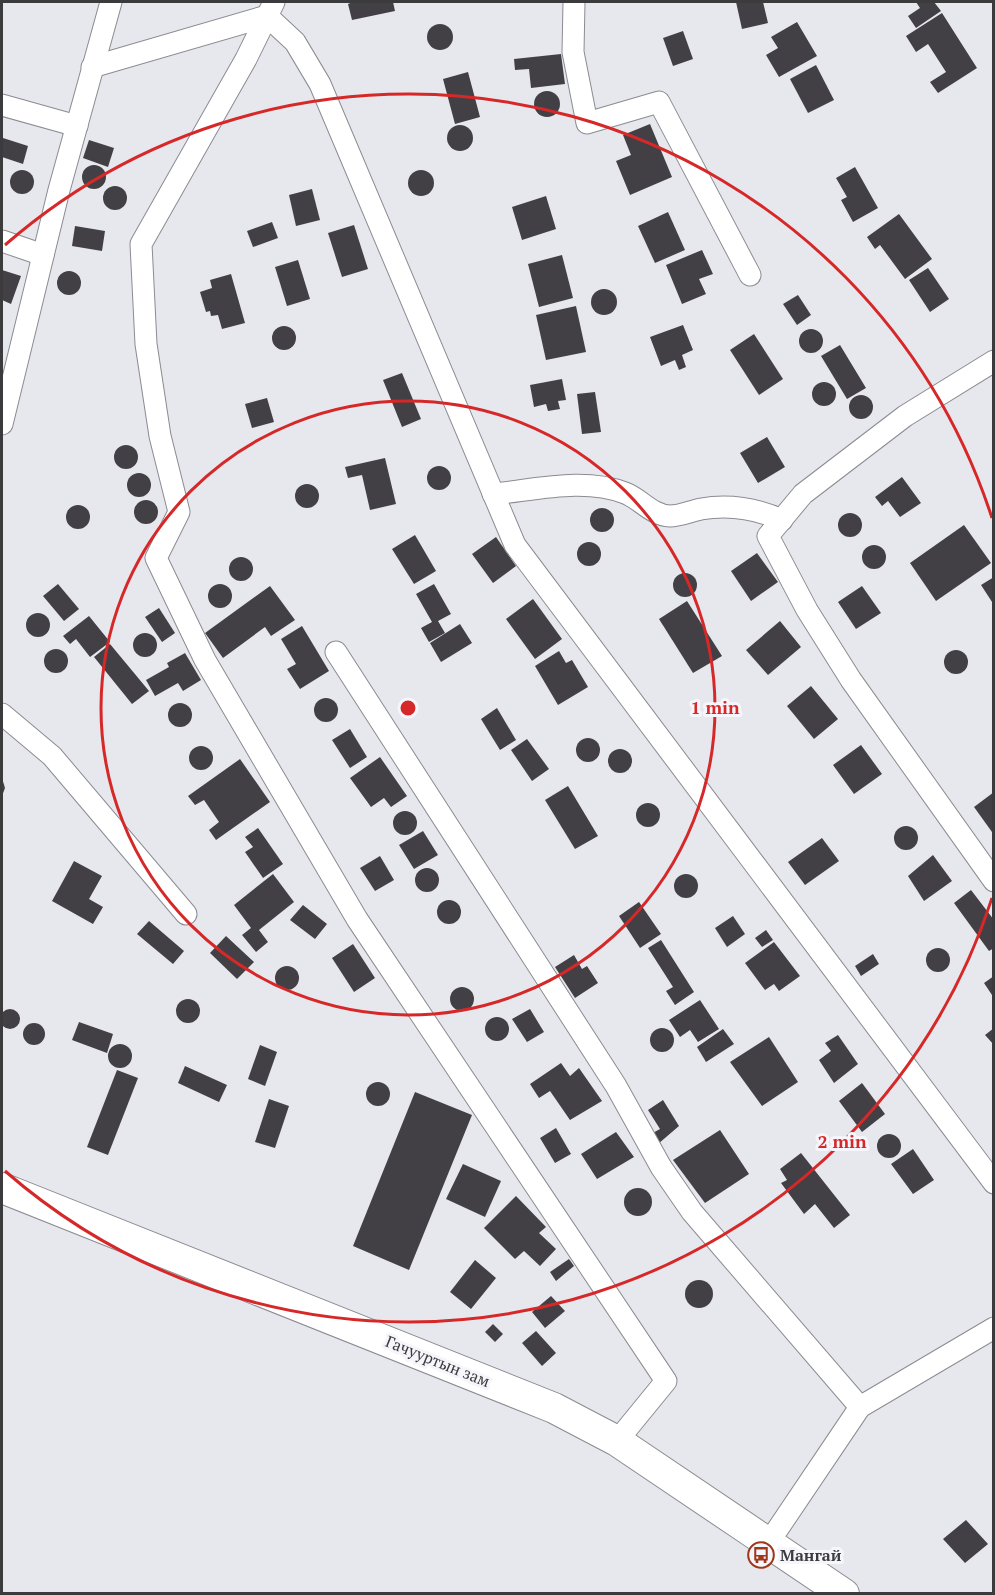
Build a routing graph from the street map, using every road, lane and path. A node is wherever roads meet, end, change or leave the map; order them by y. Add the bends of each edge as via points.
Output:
1 (111, 2) edge
2 (574, 2) edge
3 (270, 9) edge
4 (92, 66) junction
5 (2, 105) edge
6 (76, 126) junction
7 (2, 241) edge
8 (43, 255) junction
9 (750, 275) dead end
10 (993, 362) edge
11 (7, 376) edge
12 (2, 424) edge
13 (493, 494) junction
14 (782, 520) junction
15 (336, 652) dead end
16 (2, 714) edge
17 (993, 880) edge
18 (186, 914) dead end
19 (993, 1183) edge
20 (2, 1188) edge
21 (993, 1328) edge
22 (860, 1407) junction
23 (617, 1441) junction
24 (769, 1542) junction
25 (844, 1593) edge

1 - 4 street
2 - 9 street via 573,52 586,123 659,102
3 - 4 street
3 - 13 street via 320,84
3 - 23 street via 246,59 141,244 146,344 160,436 179,512 156,558 205,660 357,919 666,1381
4 - 6 street
5 - 6 street
6 - 8 street
7 - 8 street
8 - 11 street
10 - 14 street via 904,416 803,494
11 - 12 street
13 - 14 street via 594,486 627,493 652,511 669,516 703,508 738,507 760,510
13 - 19 street via 515,545
14 - 17 street via 768,536 807,610 851,680
15 - 22 street via 616,1086 661,1167 692,1212
16 - 18 street via 52,756
20 - 23 main road, Гачууртын зам via 554,1408
21 - 22 street
22 - 24 street
23 - 24 main road, Гачууртын зам
24 - 25 main road, Гачууртын зам

